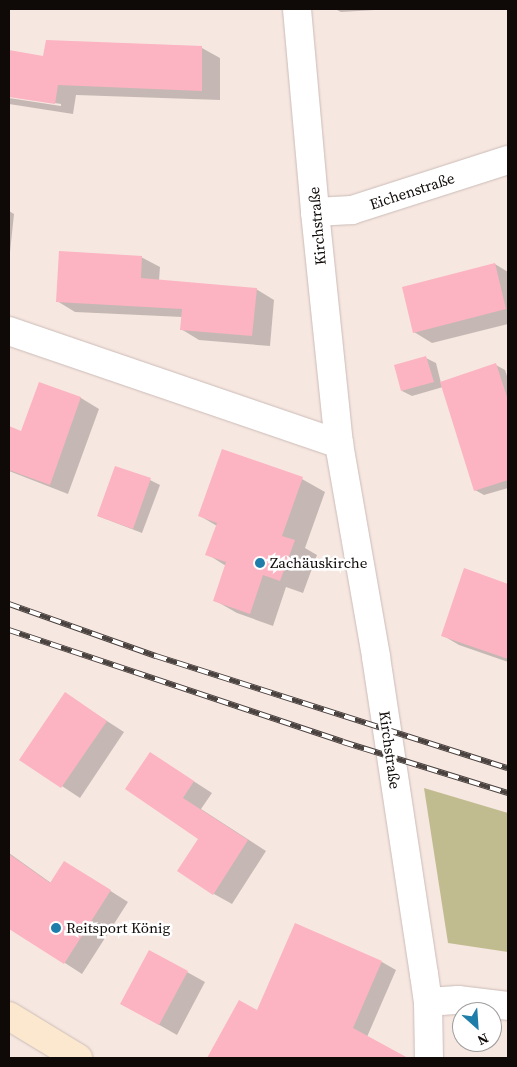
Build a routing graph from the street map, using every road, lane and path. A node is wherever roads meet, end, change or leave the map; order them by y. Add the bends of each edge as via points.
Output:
1 (297, 9) edge
2 (508, 160) edge
3 (315, 212) junction
4 (9, 331) edge
5 (339, 444) junction
6 (428, 1002) junction
7 (508, 1006) edge
8 (9, 1016) edge
9 (78, 1058) edge
10 (429, 1058) edge

1 - 3 street, Kirchstraße
2 - 3 street, Eichenstraße via 352,210
3 - 5 street, Kirchstraße
4 - 5 street
5 - 6 street, Kirchstraße via 376,658
6 - 7 street via 458,1000
6 - 10 street, Kirchstraße
8 - 9 main road

